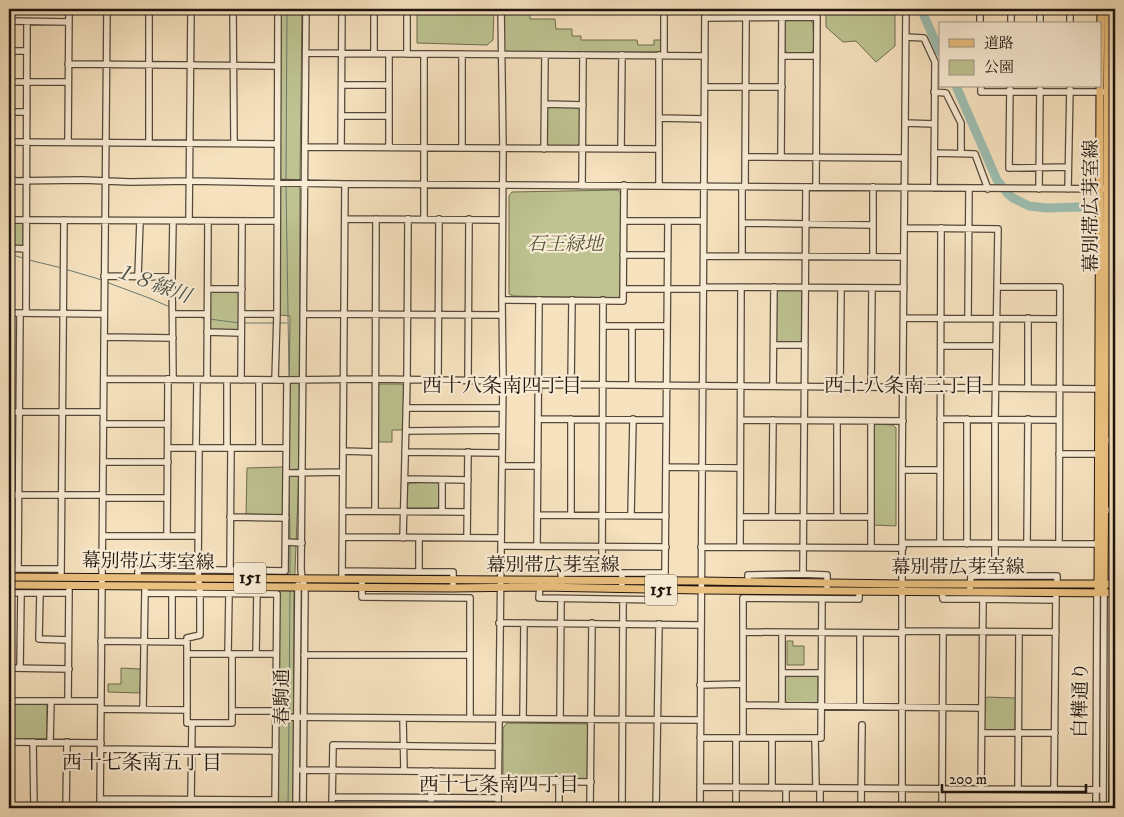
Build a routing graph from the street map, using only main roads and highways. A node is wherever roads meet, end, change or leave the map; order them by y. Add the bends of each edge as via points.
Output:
1 (1105, 9) edge
2 (1108, 59) edge
3 (1102, 89) edge
4 (1108, 150) edge
5 (1103, 210) junction
6 (1103, 268) junction
7 (1101, 510) junction
8 (9, 577) edge
9 (622, 581) junction
10 (362, 583) junction
11 (453, 584) junction
12 (540, 584) junction
13 (1101, 584) junction
14 (1115, 584) edge
15 (9, 585) edge
16 (902, 588) junction
17 (767, 590) junction
18 (1101, 593) junction
19 (1115, 593) edge

1 - 2 main road, 幕別帯広芽室線
2 - 3 main road, 幕別帯広芽室線
3 - 4 main road, 幕別帯広芽室線
4 - 5 main road, 幕別帯広芽室線
5 - 6 main road, 幕別帯広芽室線
5 - 6 main road, 幕別帯広芽室線 via 1107,229
6 - 7 main road, 幕別帯広芽室線
7 - 13 main road, 幕別帯広芽室線
7 - 13 main road, 幕別帯広芽室線 via 1097,544
8 - 10 main road, 幕別帯広芽室線 / 151 via 61,573 138,578 257,574
9 - 12 main road, 幕別帯広芽室線 / 151
9 - 12 main road, 幕別帯広芽室線 / 151
9 - 17 main road, 幕別帯広芽室線 / 151 via 663,590
9 - 17 main road, 幕別帯広芽室線 / 151 via 748,582
10 - 11 main road, 幕別帯広芽室線 / 151
10 - 11 main road, 幕別帯広芽室線 / 151 via 432,588
10 - 15 main road, 幕別帯広芽室線 / 151 via 257,590
11 - 12 main road, 幕別帯広芽室線 / 151
13 - 14 main road
13 - 16 main road, 幕別帯広芽室線 / 151 via 970,584
13 - 18 main road, 幕別帯広芽室線
16 - 17 main road, 幕別帯広芽室線 / 151
16 - 17 main road, 幕別帯広芽室線 / 151 via 827,582
16 - 18 main road, 幕別帯広芽室線 / 151 via 1028,596
18 - 19 main road

